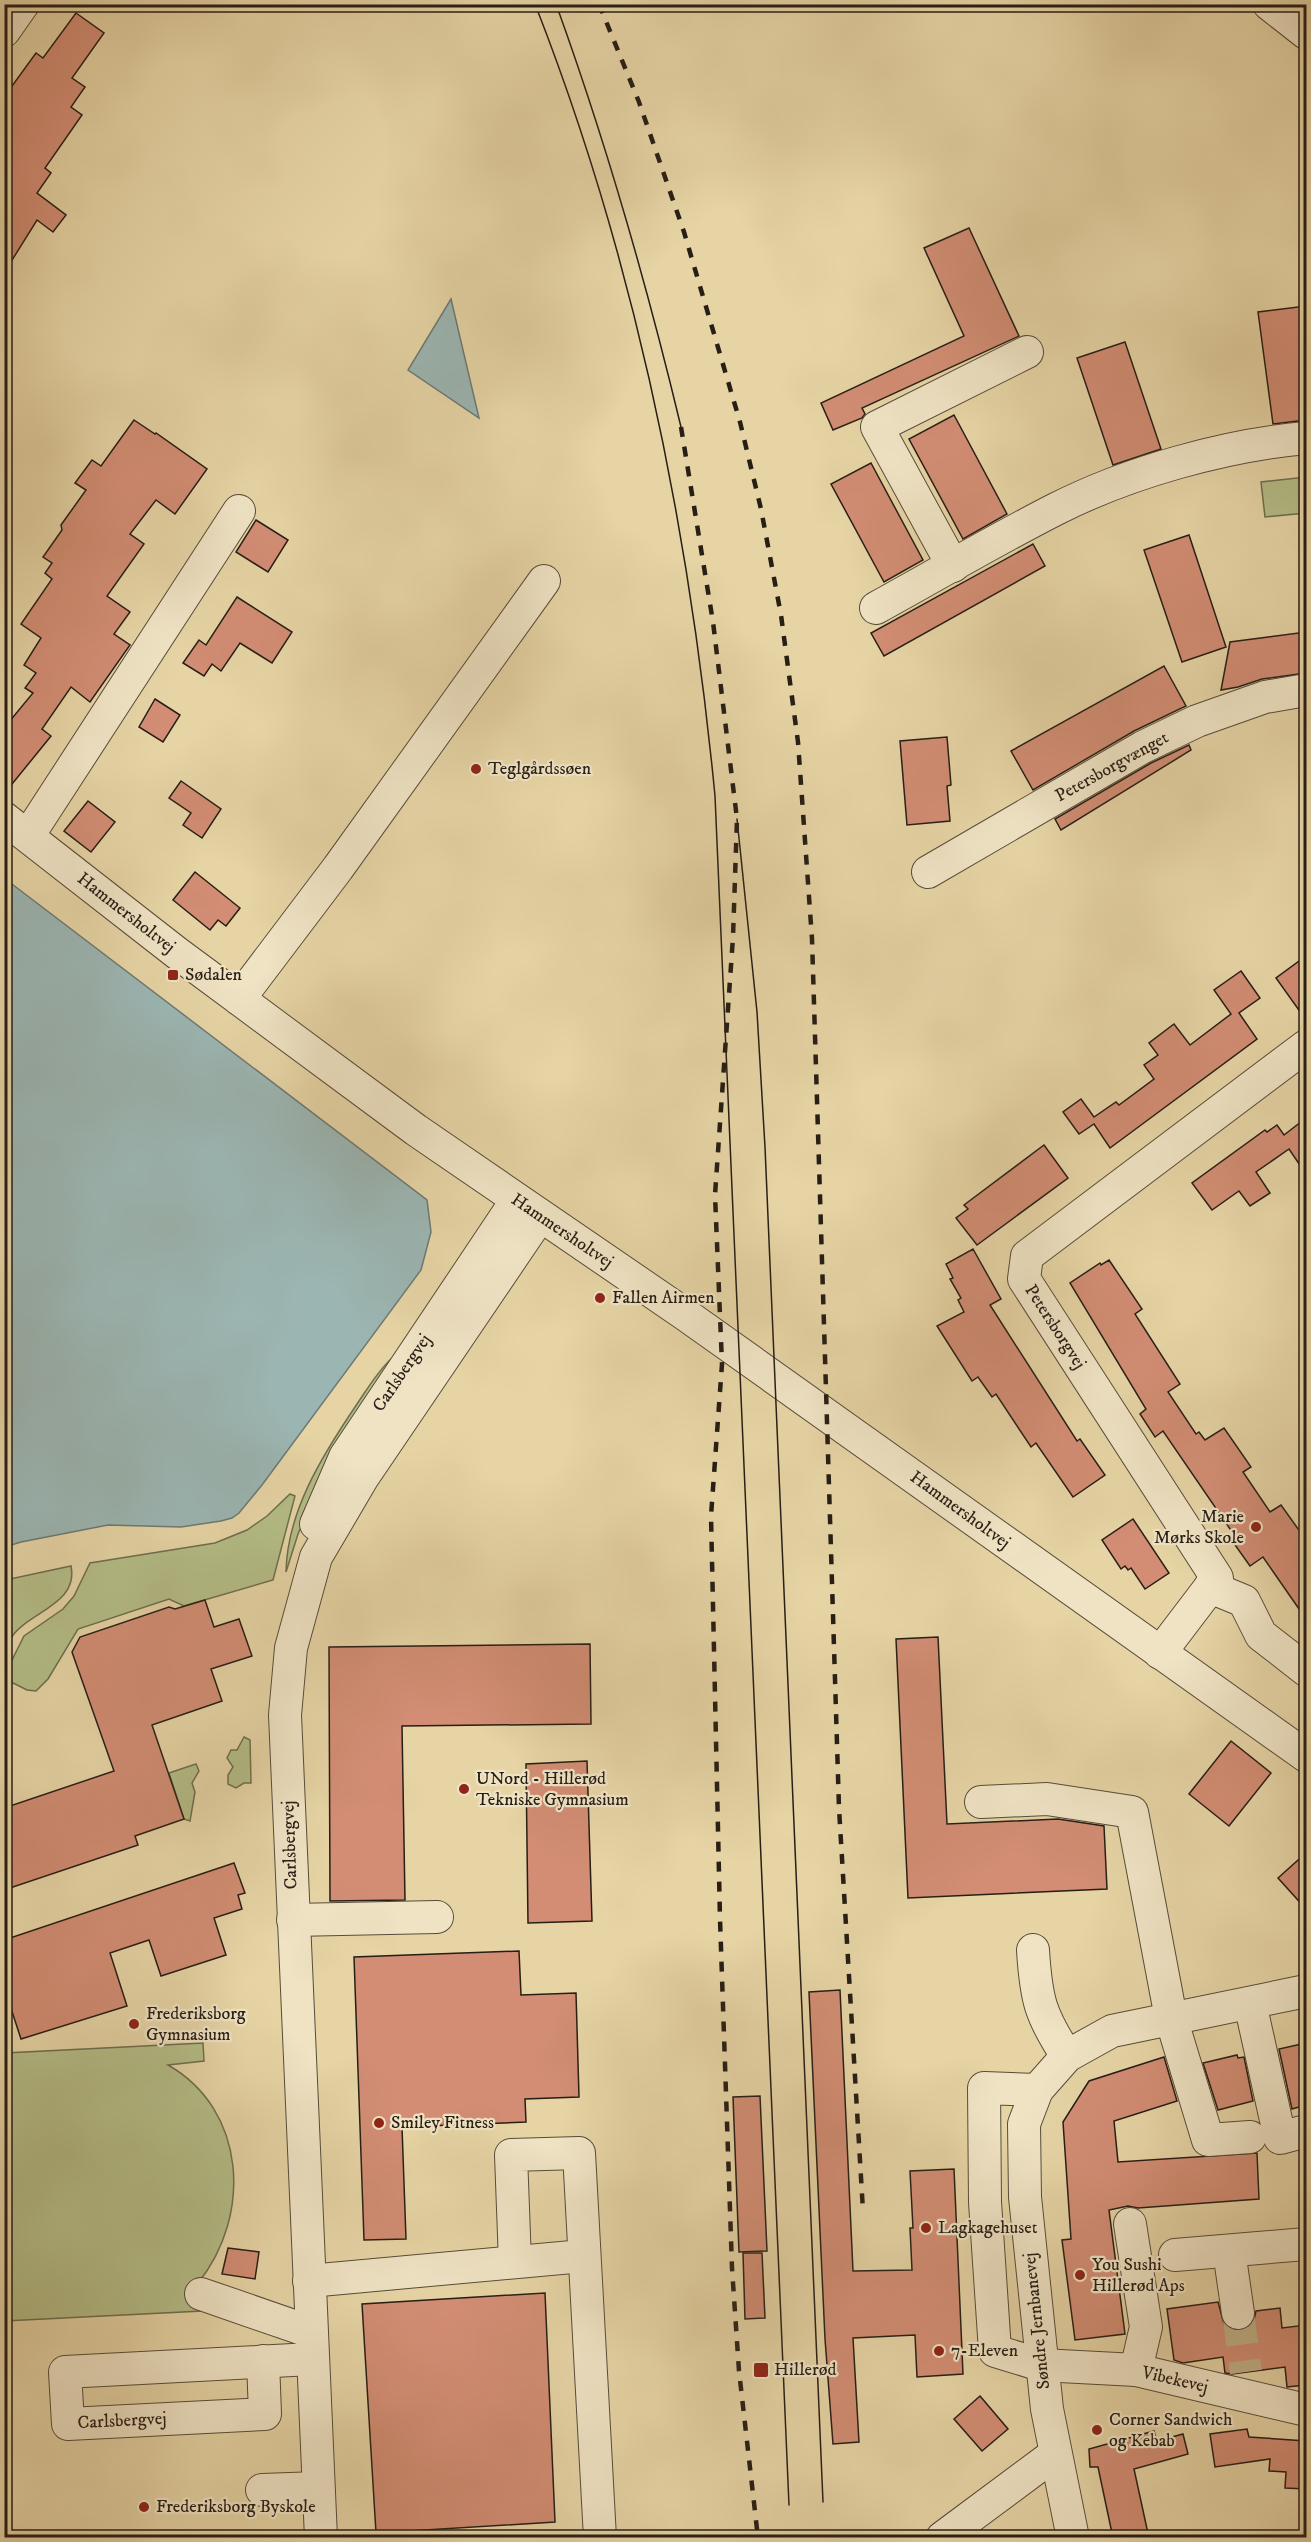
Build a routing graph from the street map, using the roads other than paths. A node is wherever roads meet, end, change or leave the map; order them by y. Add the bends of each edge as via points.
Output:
1 (23, 4) edge
2 (1269, 4) edge
3 (4, 31) edge
4 (1306, 33) edge
5 (1027, 352) dead end
6 (1306, 438) edge
7 (238, 511) dead end
8 (953, 566) junction
9 (544, 581) dead end
10 (876, 608) dead end
11 (1306, 690) edge
12 (16, 827) edge
13 (928, 872) dead end
14 (239, 999) junction
15 (1306, 1046) edge
16 (529, 1208) junction
17 (1210, 1587) junction
18 (1160, 1653) junction
19 (1306, 1670) edge
20 (1306, 1756) edge
21 (981, 1802) dead end
22 (437, 1917) dead end
23 (293, 1920) junction
24 (1033, 1950) dead end
25 (1306, 1991) edge
26 (1250, 2003) junction
27 (1171, 2019) junction
28 (1067, 2056) junction
29 (1038, 2090) junction
30 (1306, 2131) edge
31 (1250, 2137) dead end
32 (1130, 2223) dead end
33 (1306, 2244) edge
34 (1229, 2251) junction
35 (1175, 2255) dead end
36 (584, 2256) junction
37 (515, 2262) junction
38 (309, 2281) junction
39 (201, 2294) dead end
40 (1238, 2313) tunnel mouth
41 (312, 2345) junction
42 (263, 2361) junction
43 (1041, 2365) junction
44 (1136, 2370) junction
45 (1306, 2410) edge
46 (1055, 2454) junction
47 (318, 2488) junction
48 (262, 2490) dead end
49 (981, 2524) edge
50 (321, 2538) edge
51 (600, 2538) edge
52 (942, 2538) edge
53 (1073, 2538) edge

1 - 3 street
2 - 4 street
5 - 8 street via 877,427
6 - 8 street via 1206,454 1117,483 1058,508
7 - 12 street
8 - 10 street
9 - 14 street
11 - 13 street, Petersborgvænget via 1265,697 1143,747
12 - 14 street, Hammersholtvej
14 - 16 street, Hammersholtvej
15 - 17 street, Petersborgvej via 1027,1256 1024,1278 1217,1578
16 - 18 street, Hammersholtvej via 686,1315
16 - 23 street, Carlsbergvej via 316,1557 291,1648 285,1715
17 - 18 street
17 - 19 street via 1244,1601 1261,1635
18 - 20 street, Hammersholtvej
21 - 27 street via 1047,1799 1132,1812
22 - 23 street
23 - 38 street, Carlsbergvej
24 - 28 street via 1036,1993 1047,2027
25 - 26 street, Søndre Jernbanevej
26 - 27 street, Søndre Jernbanevej
26 - 30 street via 1280,2138
27 - 28 street, Søndre Jernbanevej via 1112,2031
27 - 31 street via 1208,2140
28 - 29 street, Søndre Jernbanevej
29 - 43 street, Søndre Jernbanevej via 1024,2124 1024,2187
29 - 43 street, Vibekevej via 984,2088 995,2351
32 - 44 street via 1146,2327
33 - 34 street
34 - 35 street
34 - 40 street
36 - 37 street
36 - 37 street via 579,2153 511,2155
36 - 51 street
37 - 38 street
38 - 41 street, Carlsbergvej
39 - 41 street
41 - 42 street, Carlsbergvej
41 - 47 street, Carlsbergvej
42 - 42 street, Carlsbergvej via 65,2372 68,2424 266,2414
43 - 44 street, Vibekevej
43 - 46 street, Søndre Jernbanevej
44 - 45 street, Vibekevej via 1245,2384
46 - 49 street
46 - 53 street, Søndre Jernbanevej
47 - 48 street
47 - 50 street, Carlsbergvej
49 - 52 street

